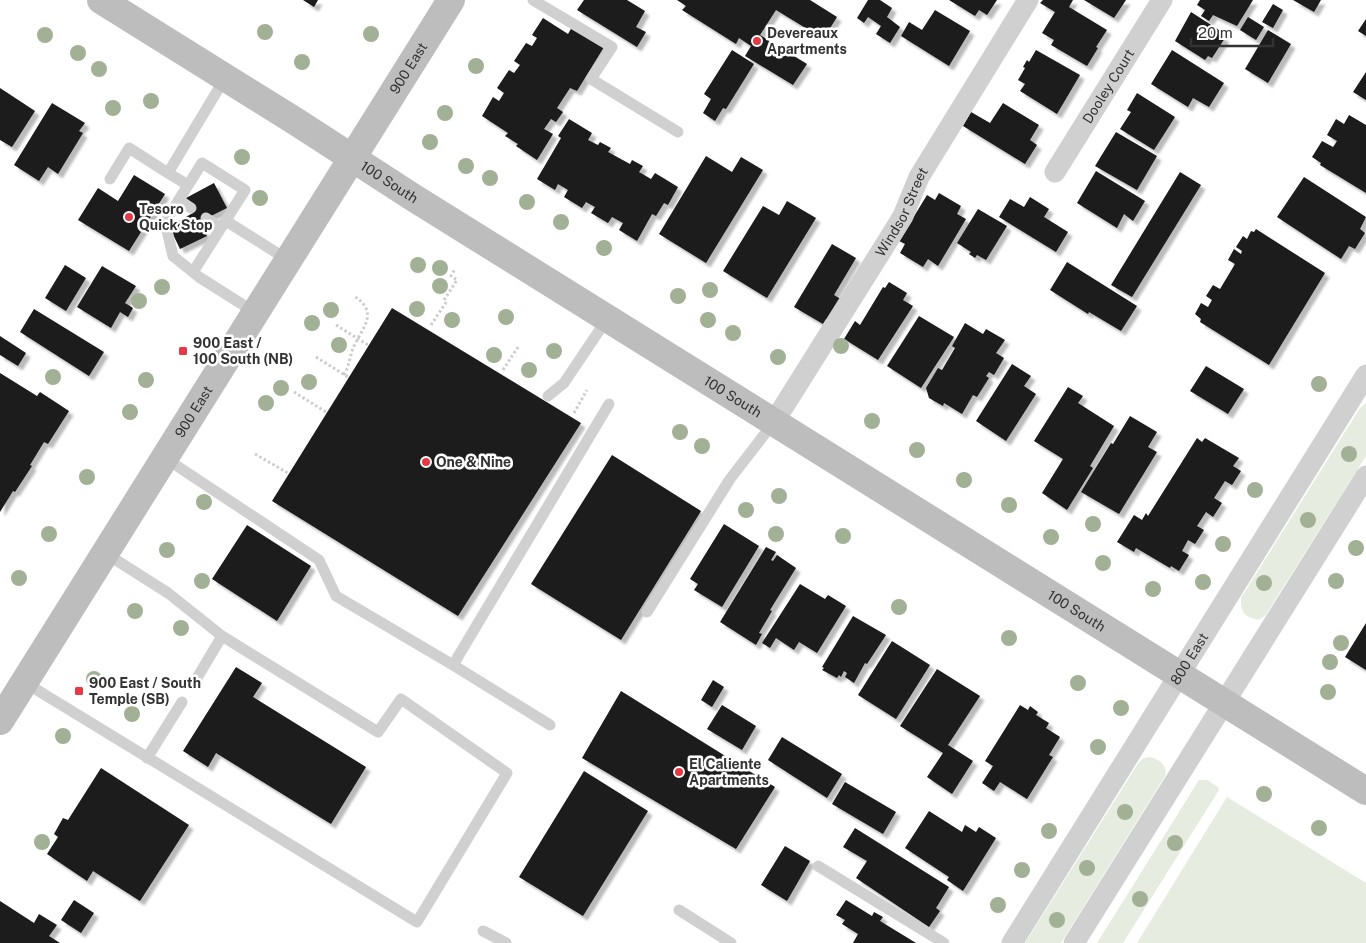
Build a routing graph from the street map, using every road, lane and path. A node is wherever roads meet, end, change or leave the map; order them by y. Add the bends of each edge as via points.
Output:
1 (100, 0) edge
2 (451, 0) edge
3 (533, 0) edge
4 (1028, 0) edge
5 (1162, 0) edge
6 (225, 78) junction
7 (678, 132) dead end
8 (352, 158) junction
9 (168, 172) junction
10 (1055, 172) dead end
11 (110, 179) dead end
12 (188, 185) junction
13 (178, 200) junction
14 (191, 208) dead end
15 (206, 218) dead end
16 (223, 224) junction
17 (288, 260) junction
18 (455, 269) dead end
19 (193, 272) junction
20 (354, 296) dead end
21 (256, 312) junction
22 (607, 318) junction
23 (336, 325) dead end
24 (431, 325) dead end
25 (358, 339) junction
26 (368, 345) dead end
27 (518, 347) dead end
28 (316, 357) dead end
29 (503, 370) dead end
30 (1366, 375) edge
31 (587, 390) dead end
32 (294, 392) dead end
33 (548, 396) dead end
34 (609, 404) dead end
35 (326, 412) dead end
36 (574, 413) dead end
37 (774, 422) junction
38 (255, 454) dead end
39 (165, 458) junction
40 (288, 473) dead end
41 (1366, 476) edge
42 (104, 554) junction
43 (647, 612) dead end
44 (222, 636) junction
45 (453, 665) junction
46 (1180, 674) junction
47 (24, 682) junction
48 (194, 683) dead end
49 (182, 702) dead end
50 (1225, 702) junction
51 (1, 716) edge
52 (550, 725) dead end
53 (147, 758) junction
54 (1366, 791) edge
55 (818, 866) dead end
56 (679, 910) dead end
57 (484, 931) dead end
58 (506, 943) edge
59 (730, 943) edge
60 (944, 943) edge
61 (1012, 943) edge
62 (1074, 943) edge

1 - 6 main road, 100 South
2 - 8 main road, 900 East
3 - 7 lane via 612,47 592,79
4 - 37 street, Windsor Street via 919,177 903,216
5 - 10 street, Dooley Court
6 - 8 main road, 100 South
6 - 9 lane
8 - 17 main road, 900 East
8 - 22 main road, 100 South
9 - 11 lane via 129,148
9 - 12 lane
12 - 13 lane
12 - 16 lane via 202,163 245,190
13 - 14 lane
13 - 19 lane via 165,222 173,256
15 - 16 lane
16 - 17 lane
16 - 19 lane
17 - 21 main road, 900 East
18 - 24 path via 451,276 457,280
19 - 21 lane
20 - 25 path via 367,310 366,324
21 - 39 main road, 900 East
22 - 33 lane via 564,383
22 - 37 main road, 100 South
23 - 25 path
25 - 26 path
25 - 28 path via 346,376
27 - 29 path
30 - 46 street, 800 East
31 - 36 path
32 - 35 path
34 - 45 lane
37 - 43 lane via 730,479
37 - 46 main road, 100 South
38 - 40 path
39 - 42 main road, 900 East
39 - 45 lane via 319,560 336,596
41 - 50 street
42 - 44 lane via 168,592
42 - 47 main road, 900 East
44 - 48 lane
44 - 53 lane via 378,732 401,699 508,773 417,922
45 - 52 lane
46 - 50 main road, 100 South
46 - 61 street, 800 East
47 - 51 main road, 900 East
47 - 53 lane
49 - 53 lane
50 - 54 main road, 100 South
50 - 62 street
55 - 60 lane
56 - 59 lane
57 - 58 lane

